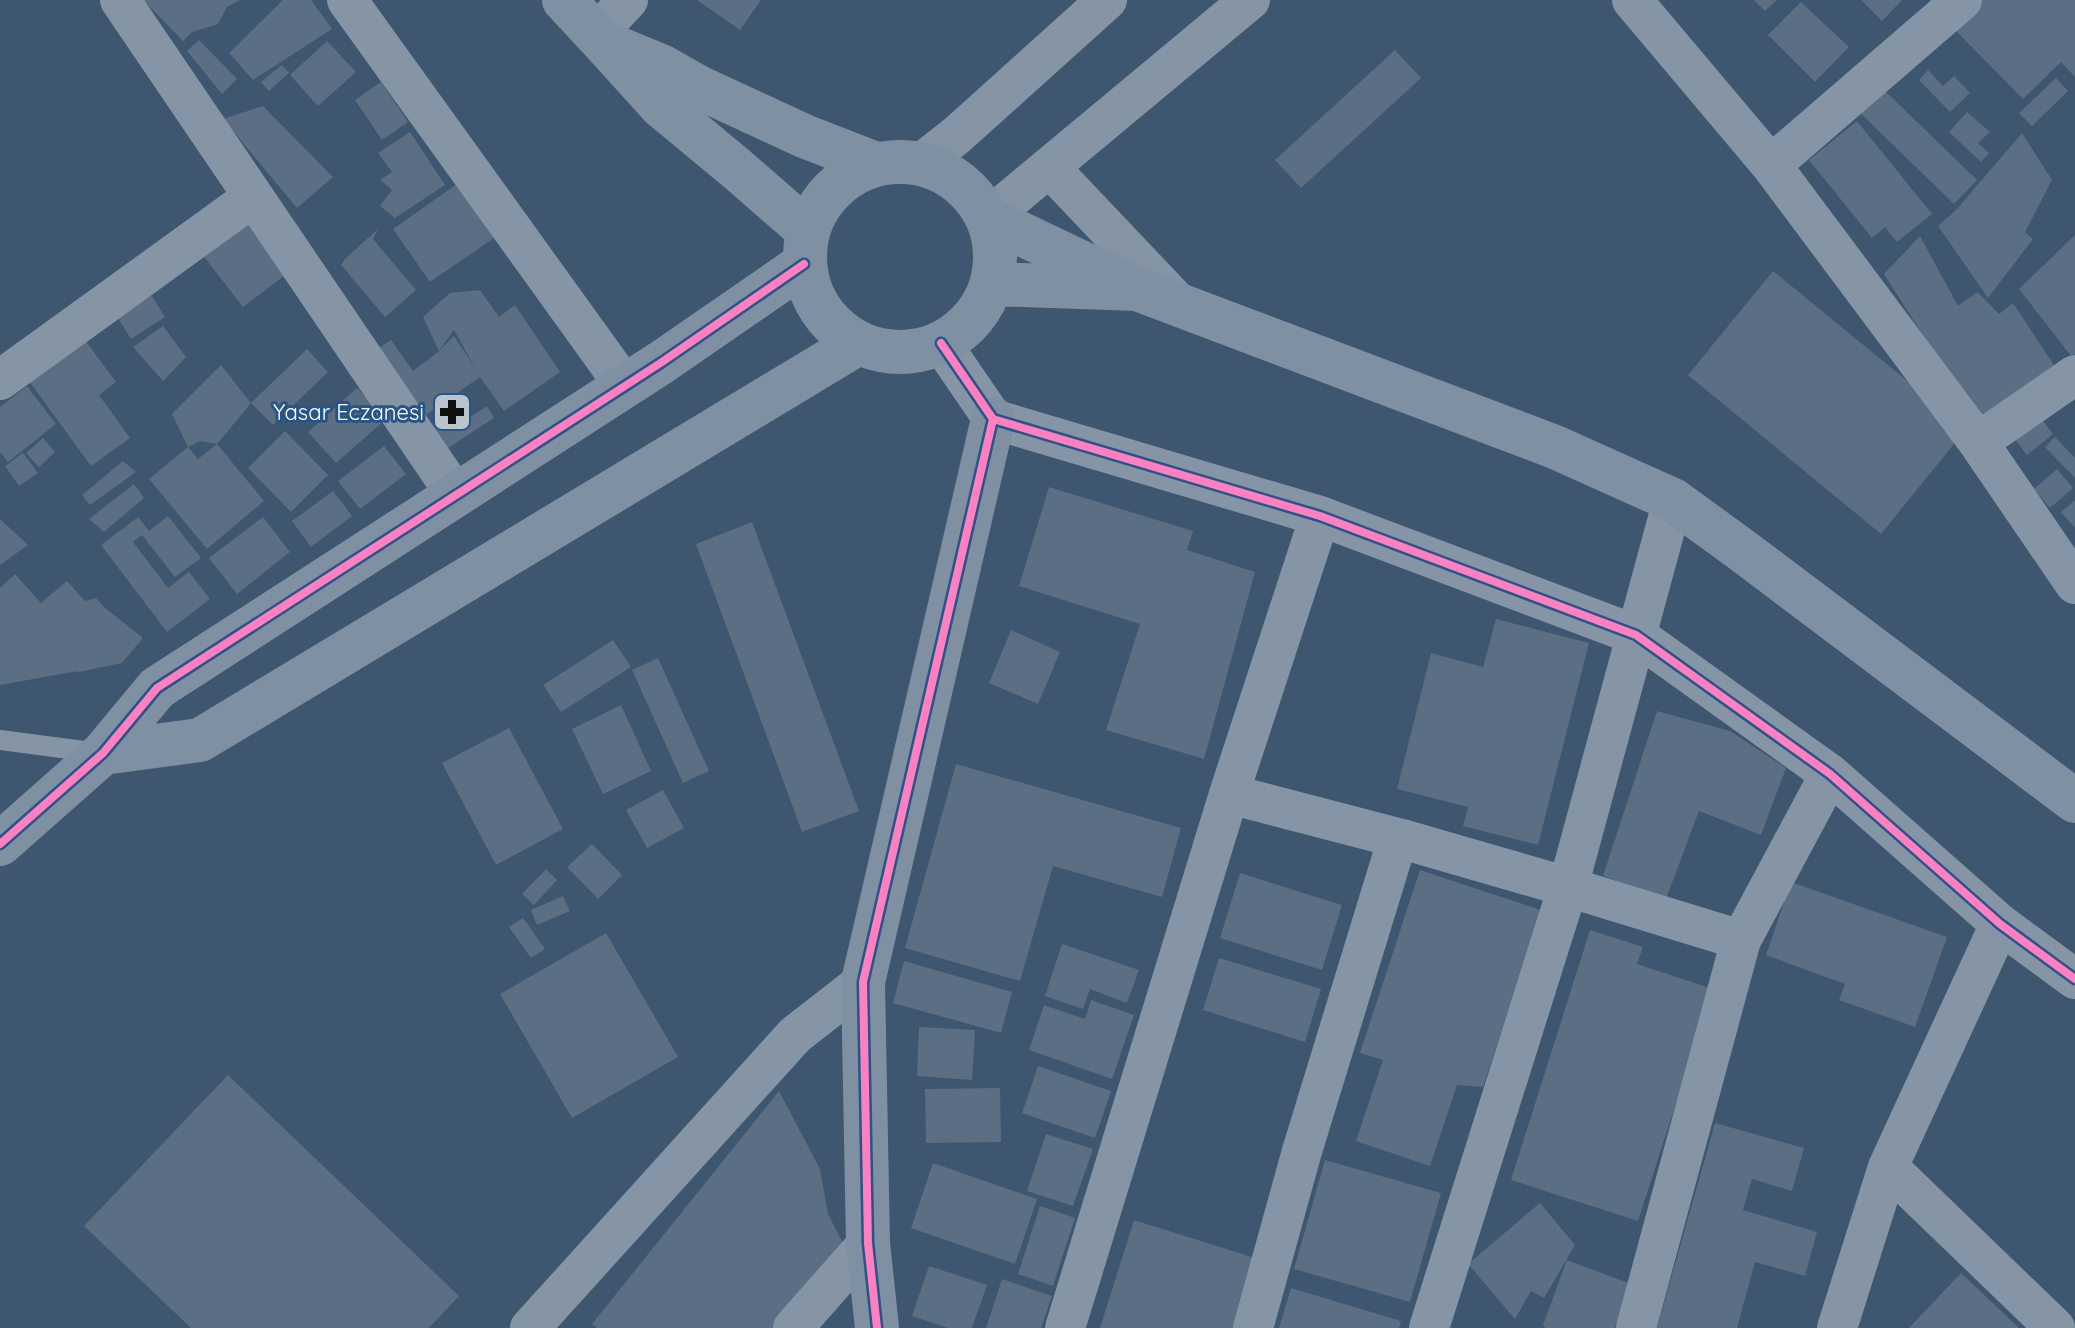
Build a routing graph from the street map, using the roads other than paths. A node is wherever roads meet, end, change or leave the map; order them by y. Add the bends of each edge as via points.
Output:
1 (120, 0) edge
2 (347, 0) edge
3 (564, 0) edge
4 (628, 0) edge
5 (1107, 0) edge
6 (1250, 0) edge
7 (1632, 0) edge
8 (1962, 0) edge
9 (600, 38) junction
10 (876, 164) junction
11 (920, 164) junction
12 (1771, 165) junction
13 (1049, 167) junction
14 (253, 197) junction
15 (988, 218) junction
16 (805, 247) junction
17 (992, 284) junction
18 (1137, 289) junction
19 (1180, 305) junction
20 (941, 343) junction
21 (857, 344) junction
22 (2075, 375) edge
23 (0, 380) edge
24 (625, 386) junction
25 (993, 419) junction
26 (1978, 442) junction
27 (456, 495) junction
28 (1673, 500) junction
29 (1320, 516) junction
30 (2075, 584) edge
31 (1636, 635) junction
32 (0, 740) edge
33 (103, 753) junction
34 (1830, 774) junction
35 (1229, 794) junction
36 (2075, 801) edge
37 (1398, 838) junction
38 (0, 844) edge
39 (1568, 887) junction
40 (2000, 924) junction
41 (1741, 940) junction
42 (2075, 979) edge
43 (863, 982) junction
44 (1888, 1167) junction
45 (868, 1243) junction
46 (530, 1328) edge
47 (793, 1328) edge
48 (877, 1328) edge
49 (1065, 1328) edge
50 (1253, 1328) edge
51 (1429, 1328) edge
52 (1636, 1328) edge
53 (1837, 1328) edge
54 (2055, 1328) edge

1 - 14 street
2 - 24 street
3 - 9 street
4 - 9 street
5 - 11 street
6 - 13 street
7 - 12 street
8 - 12 street
9 - 10 street via 804,136
9 - 16 street via 661,106 737,169
10 - 11 street
10 - 16 street via 846,177 822,200
11 - 15 street via 942,171 969,191
12 - 26 street
13 - 15 street
13 - 19 street
14 - 23 street
14 - 27 street
15 - 17 street via 996,251
15 - 18 street
16 - 21 street via 811,296 830,324
16 - 24 street
17 - 18 street
17 - 20 street via 977,314
18 - 19 street
19 - 28 street via 1555,447
20 - 21 street via 890,353
20 - 25 street
21 - 33 street via 200,740
22 - 26 street
24 - 27 street
25 - 29 street
25 - 43 street
26 - 30 street
27 - 33 street via 157,688
28 - 31 street
28 - 36 street
29 - 31 street
29 - 35 street
31 - 34 street
31 - 39 street
32 - 33 lane
33 - 38 street
34 - 40 street
34 - 41 street
35 - 37 street
35 - 49 street
37 - 39 street
37 - 50 street
39 - 41 street
39 - 51 street
40 - 42 street
40 - 44 street
41 - 52 street
43 - 45 street
43 - 46 street via 795,1035
44 - 53 street
44 - 54 street
45 - 47 street
45 - 48 street

